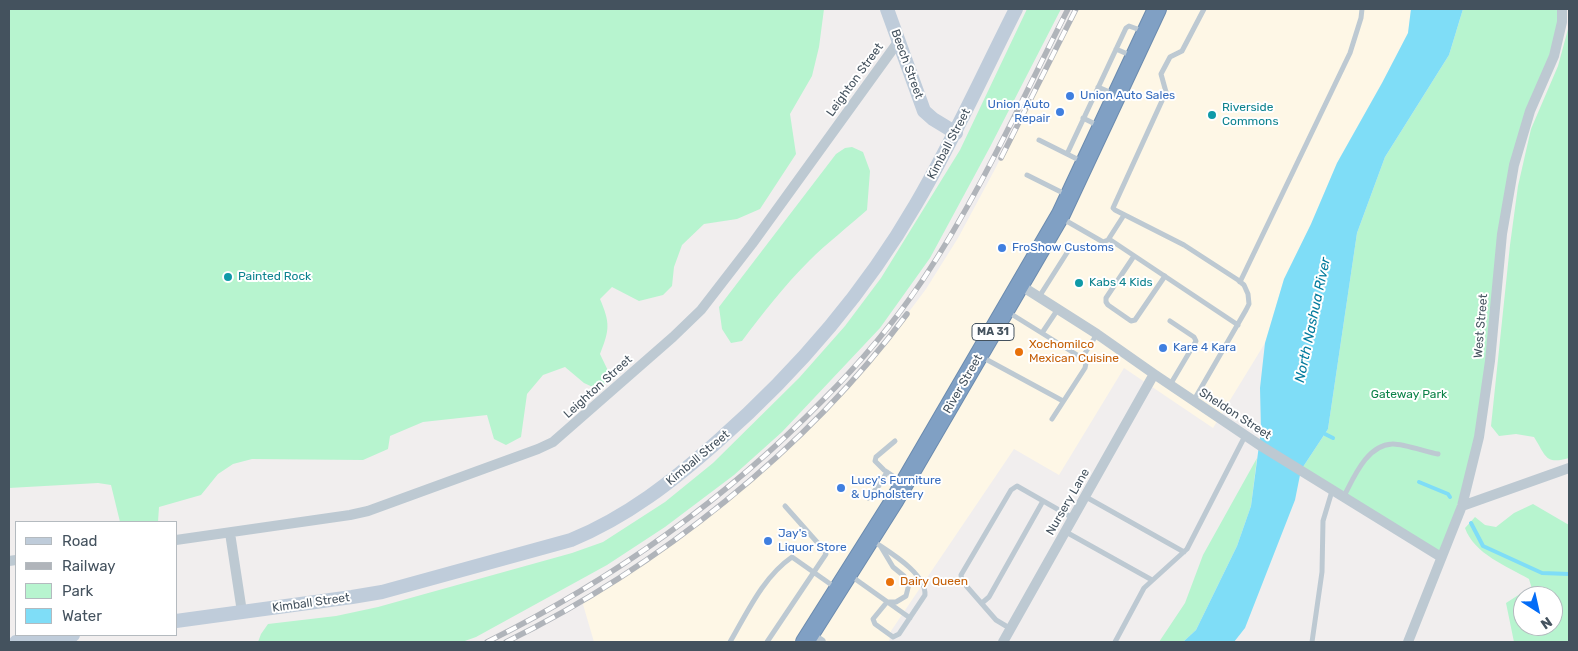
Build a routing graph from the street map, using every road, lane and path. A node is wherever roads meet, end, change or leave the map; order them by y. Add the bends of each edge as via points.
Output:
1 (887, 9) edge
2 (1016, 9) edge
3 (1156, 9) edge
4 (1204, 9) edge
5 (1362, 9) edge
6 (1562, 9) edge
7 (1146, 32) junction
8 (898, 42) junction
9 (1116, 49) junction
10 (1134, 57) junction
11 (1098, 87) junction
12 (1116, 96) junction
13 (1084, 118) junction
14 (1102, 127) junction
15 (956, 133) junction
16 (1039, 140) dead end
17 (1067, 154) junction
18 (1086, 163) junction
19 (1027, 175) dead end
20 (1070, 196) junction
21 (1124, 215) junction
22 (1060, 217) junction
23 (1109, 239) junction
24 (1070, 248) dead end
25 (1134, 256) junction
26 (1165, 276) junction
27 (1240, 282) junction
28 (1020, 285) junction
29 (1039, 298) junction
30 (1058, 309) junction
31 (1005, 311) junction
32 (1170, 321) dead end
33 (1238, 325) junction
34 (1042, 333) junction
35 (1097, 334) junction
36 (979, 356) junction
37 (1082, 358) junction
38 (1154, 374) junction
39 (1170, 385) junction
40 (1063, 401) junction
41 (1193, 401) junction
42 (1052, 420) dead end
43 (1245, 435) junction
44 (894, 441) dead end
45 (1438, 454) dead end
46 (1569, 468) edge
47 (887, 472) junction
48 (905, 483) junction
49 (1333, 490) junction
50 (1086, 497) junction
51 (1344, 497) junction
52 (868, 498) dead end
53 (1043, 501) junction
54 (785, 506) dead end
55 (1462, 506) junction
56 (1073, 519) junction
57 (1066, 532) junction
58 (230, 533) junction
59 (178, 540) edge
60 (876, 543) junction
61 (1184, 552) junction
62 (1441, 557) junction
63 (813, 571) junction
64 (1152, 580) junction
65 (843, 582) junction
66 (887, 602) junction
67 (982, 603) junction
68 (242, 612) junction
69 (910, 618) junction
70 (178, 621) edge
71 (1010, 629) junction
72 (64, 636) edge
73 (812, 640) edge
74 (16, 642) edge
75 (730, 642) edge
76 (767, 642) edge
77 (1003, 642) edge
78 (1115, 642) edge
79 (1312, 642) edge
80 (1408, 642) edge

1 - 8 main road, Beech Street
2 - 15 main road, Kimball Street
3 - 7 highway, River Street / MA 31
4 - 21 lane via 1182,51 1170,57 1161,74 1166,92 1113,208
5 - 27 lane via 1350,53
6 - 55 street, West Street via 1554,56 1530,111 1514,165 1502,234 1480,428
7 - 9 lane via 1127,27
7 - 10 highway, River Street / MA 31
8 - 15 main road, Beech Street via 924,110
8 - 58 street, Leighton Street via 701,310 554,442 368,511
9 - 10 lane
9 - 11 lane
10 - 12 highway, River Street / MA 31
11 - 12 lane
11 - 13 lane
12 - 14 highway, River Street / MA 31
13 - 14 lane
13 - 17 lane
14 - 18 highway, River Street / MA 31
15 - 68 main road, Kimball Street via 902,229 818,341 733,428 641,504 594,531 544,548 368,595
16 - 17 lane
17 - 18 lane
18 - 20 highway, River Street / MA 31
19 - 20 lane
20 - 22 highway, River Street / MA 31
21 - 23 lane
21 - 27 lane via 1184,245
22 - 23 lane via 1102,241
22 - 28 highway, River Street / MA 31
23 - 25 lane
24 - 29 lane
25 - 26 lane
25 - 26 lane via 1106,298 1108,305 1131,321 1135,320
26 - 33 lane
27 - 33 lane via 1246,289 1248,304
28 - 29 street, Sheldon Street
28 - 31 highway, River Street / MA 31
29 - 30 street, Sheldon Street
30 - 34 lane
30 - 35 street, Sheldon Street
31 - 34 lane
31 - 36 highway, River Street / MA 31
32 - 39 lane via 1194,336 1196,341
33 - 41 lane
34 - 37 lane
35 - 37 lane
35 - 38 street, Sheldon Street
36 - 40 lane
36 - 48 highway, River Street / MA 31
37 - 40 lane via 1086,362 1085,368
38 - 39 street, Sheldon Street
38 - 50 street, Nursery Lane
39 - 41 street, Sheldon Street
40 - 42 lane
41 - 43 street, Sheldon Street
43 - 49 street, Sheldon Street
43 - 61 lane
44 - 47 lane via 875,459
45 - 51 lane via 1392,444 1374,449 1356,473
46 - 55 street
47 - 48 lane
47 - 52 lane
48 - 60 highway, River Street / MA 31
49 - 51 street, Sheldon Street
49 - 79 lane via 1323,520 1322,572
50 - 56 street, Nursery Lane
50 - 61 lane
51 - 62 street, Sheldon Street
53 - 56 lane
53 - 67 lane via 989,597
53 - 67 lane via 1017,486 1012,488 961,575 962,581
54 - 63 lane via 826,552
55 - 62 street, West Street
56 - 57 street, Nursery Lane
57 - 64 lane
57 - 71 street, Nursery Lane
58 - 59 street, Leighton Street
58 - 68 street
60 - 65 highway, River Street / MA 31
60 - 66 lane via 909,584 903,599
60 - 69 lane via 913,571 925,588 925,595
61 - 64 lane
62 - 80 street, West Street
63 - 65 lane
63 - 75 lane via 790,558 767,580
63 - 76 lane
64 - 78 lane via 1142,590
65 - 66 lane
65 - 73 highway, River Street / MA 31
66 - 69 lane
66 - 69 lane via 873,619 890,636 899,634
67 - 71 lane
68 - 70 main road, Kimball Street
71 - 77 street, Nursery Lane
72 - 74 main road

